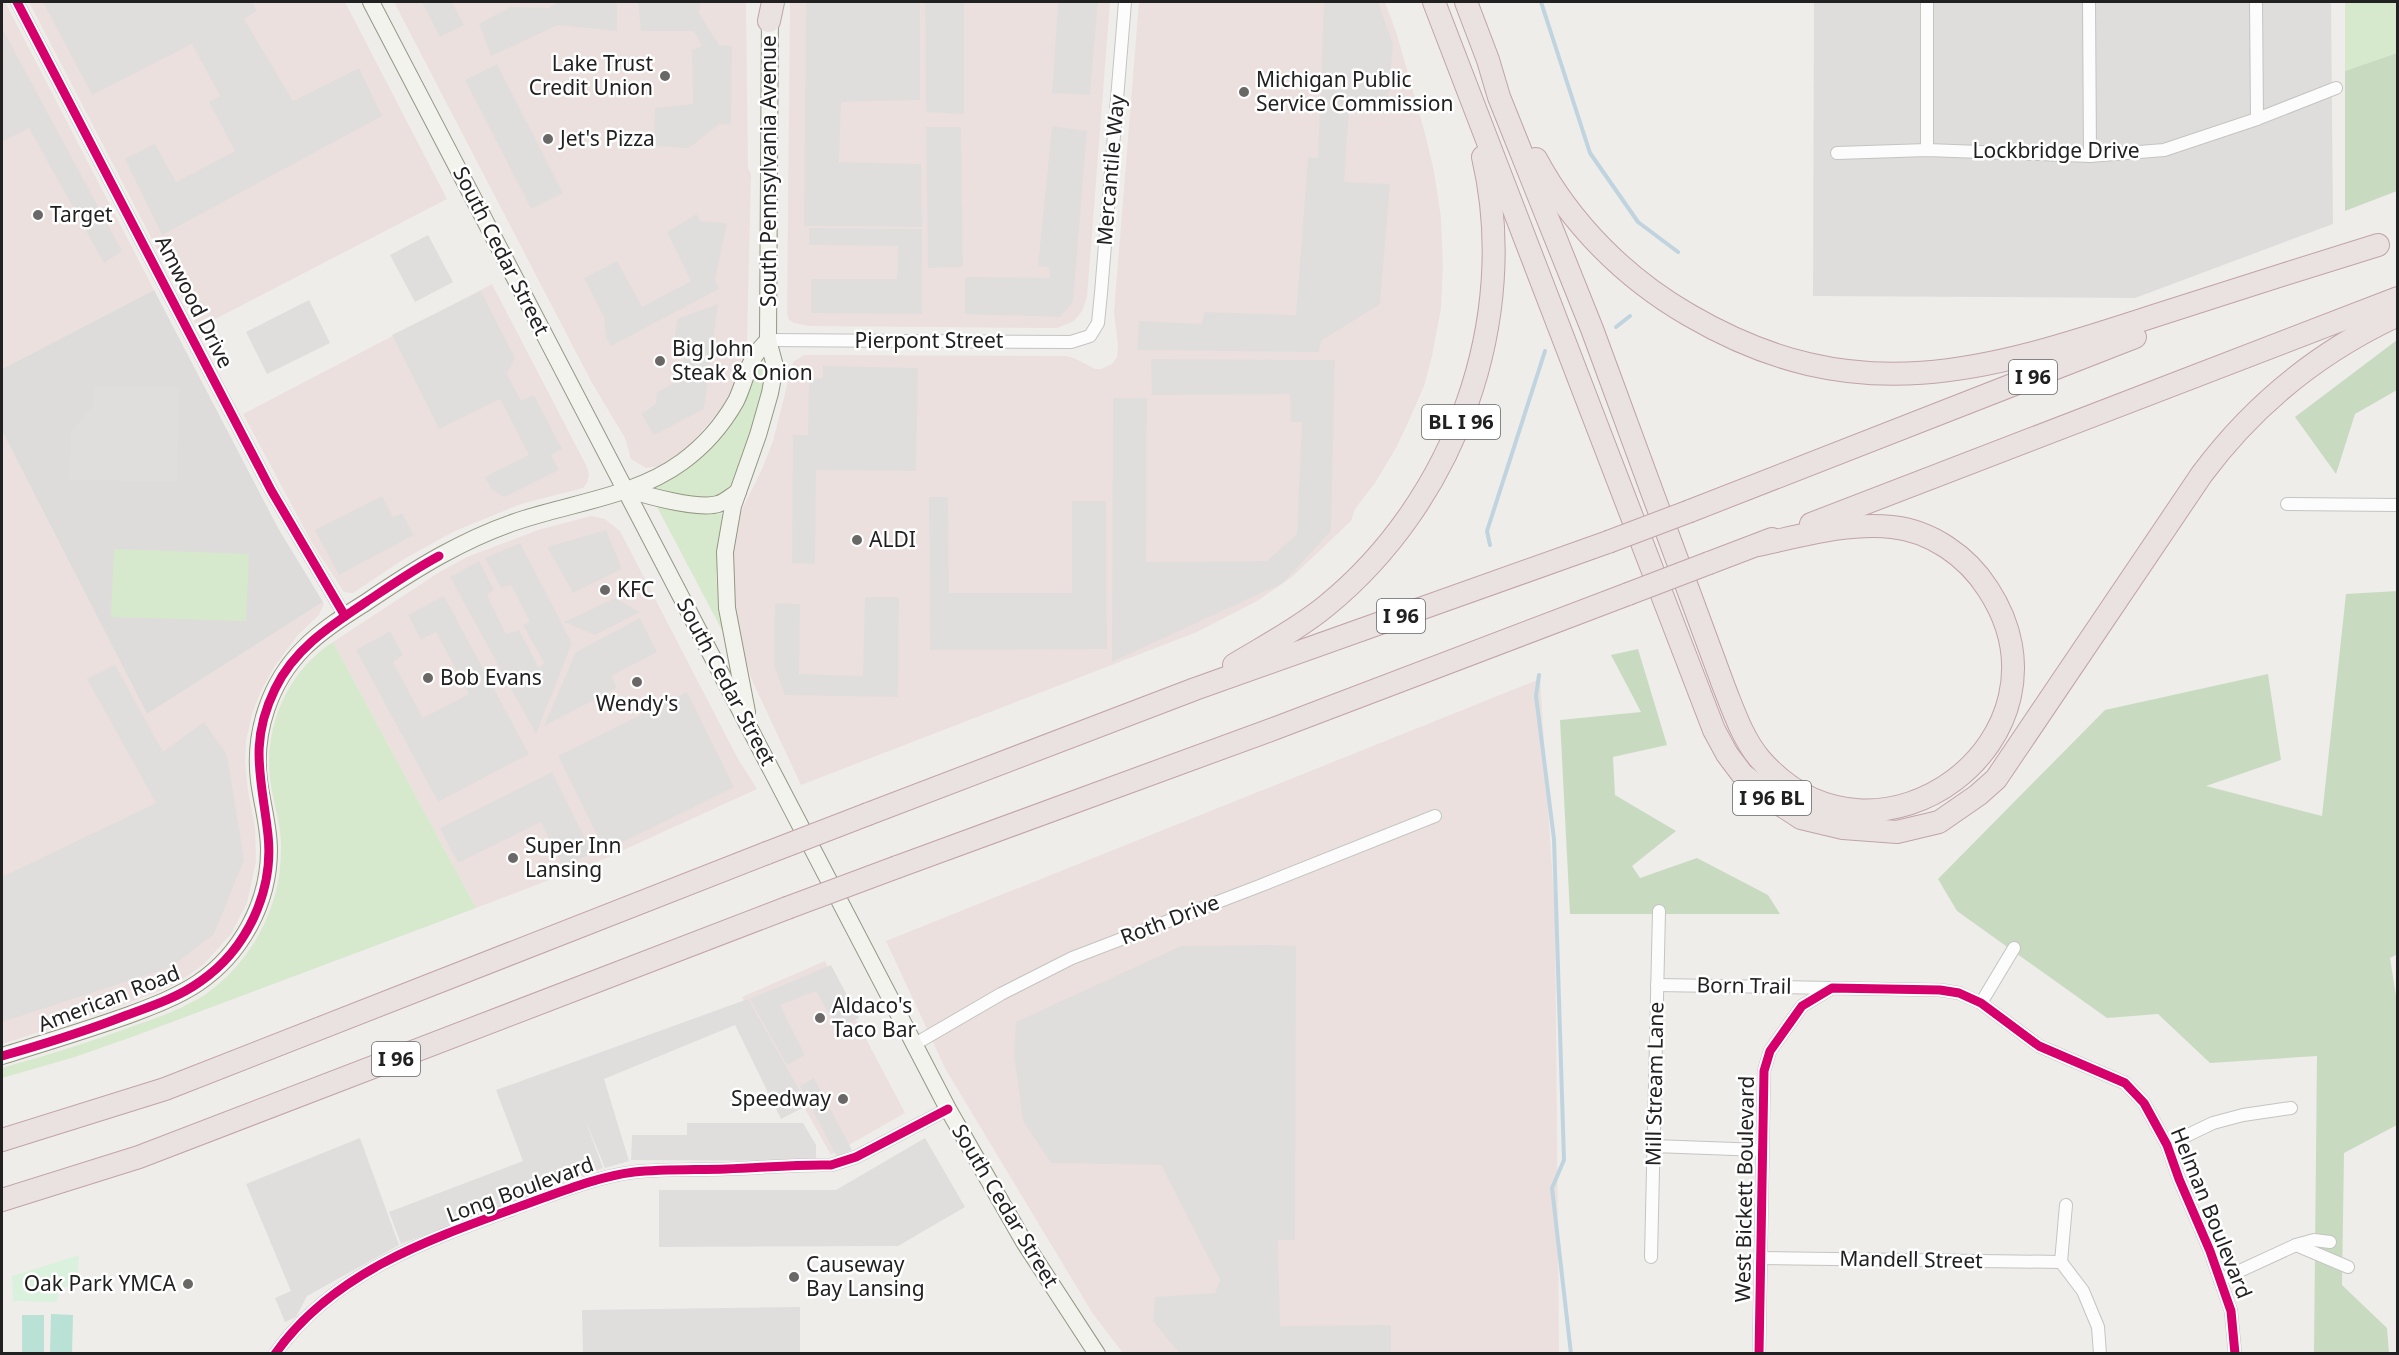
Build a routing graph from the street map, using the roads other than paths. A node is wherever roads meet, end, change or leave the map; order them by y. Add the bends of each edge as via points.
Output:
1 (17, 2) edge
2 (371, 2) edge
3 (1125, 2) edge
4 (1434, 2) edge
5 (1466, 2) edge
6 (1927, 2) edge
7 (2090, 2) edge
8 (2256, 2) edge
9 (771, 8) edge
10 (1451, 46) junction
11 (1488, 60) junction
12 (2336, 88) dead end
13 (2257, 119) junction
14 (1927, 150) junction
15 (1837, 153) dead end
16 (2090, 156) junction
17 (2388, 242) edge
18 (2397, 298) edge
19 (2397, 315) edge
20 (1090, 336) joint
21 (768, 340) junction
22 (625, 489) junction
23 (738, 492) junction
24 (2287, 504) dead end
25 (2397, 505) edge
26 (1758, 545) junction
27 (345, 616) junction
28 (1195, 689) junction
29 (751, 731) junction
30 (1435, 816) dead end
31 (1659, 910) dead end
32 (2014, 948) dead end
33 (1657, 985) junction
34 (1832, 988) junction
35 (1980, 1003) junction
36 (915, 1044) junction
37 (2, 1056) edge
38 (2291, 1108) dead end
39 (948, 1109) junction
40 (2, 1140) edge
41 (2167, 1144) junction
42 (1654, 1146) junction
43 (1761, 1150) junction
44 (2, 1200) edge
45 (2066, 1205) dead end
46 (2330, 1242) dead end
47 (2296, 1245) junction
48 (1651, 1257) dead end
49 (1761, 1258) junction
50 (2061, 1262) junction
51 (2348, 1267) dead end
52 (2220, 1280) junction
53 (275, 1353) edge
54 (1097, 1353) edge
55 (1759, 1353) edge
56 (2100, 1353) edge
57 (2235, 1353) edge

1 - 27 street, Amwood Drive via 266,480
2 - 22 main road, South Cedar Street
3 - 20 street, Mercantile Way via 1098,323
4 - 10 highway, I 96 BL
5 - 11 highway, I 96 BL
6 - 14 street
7 - 16 street
8 - 13 street
9 - 21 main road, South Pennsylvania Avenue
10 - 19 highway, I 96 BL via 1714,730 1742,774 1801,818 1843,828 1897,832 1939,822 1978,795 1996,779 2230,438 2261,405 2303,370 2355,336
10 - 28 highway, BL I 96 via 1484,159 1493,227 1491,305 1477,372 1462,418 1422,497 1347,587 1293,629
11 - 17 highway, I 96 BL via 1556,192 1577,221 1617,262 1658,295 1710,327 1769,352 1822,366 1903,375 1980,366 2091,336
11 - 26 highway, I 96 BL via 1724,687 1754,751 1796,790 1819,801 1854,809 1914,803 1939,792 1968,771 1989,746 1999,725 2012,677 2011,648 2003,618 1975,571 1936,541 1895,527 1844,528
12 - 13 street, Lockbridge Drive
13 - 16 street, Lockbridge Drive via 2164,150
14 - 15 street, Lockbridge Drive
14 - 16 street, Lockbridge Drive
17 - 28 highway, I 96, bridge via 1690,512
18 - 26 highway, I 96
20 - 21 street, Pierpont Street via 1071,342
21 - 22 main road via 751,361 737,398 711,436 674,468
21 - 23 main road, South Pennsylvania Avenue via 775,366 772,382
22 - 23 main road via 652,498 709,506
22 - 27 main road, American Road via 488,532 411,572
22 - 29 main road, South Cedar Street
23 - 29 main road, South Pennsylvania Avenue via 726,542 724,582
24 - 25 street
26 - 44 highway, I 96, bridge via 787,908 139,1157
27 - 37 main road, American Road via 294,658 265,714 258,762 268,865 260,903 237,947 207,976 180,994 112,1021
28 - 40 highway, I 96, bridge via 165,1089
29 - 36 main road, South Cedar Street
30 - 36 street, Roth Drive via 1072,958
31 - 33 street, Mill Stream Lane
32 - 35 street
33 - 34 street, Born Trail
33 - 42 street, Mill Stream Lane
34 - 35 street via 1940,990 1959,993
34 - 43 street, West Bickett Boulevard via 1802,1006 1770,1051 1764,1071
35 - 41 street, Helman Boulevard via 2039,1046 2126,1083 2144,1103
36 - 39 main road, South Cedar Street
38 - 41 street via 2213,1123
39 - 53 street, Long Boulevard via 856,1157 831,1165 635,1172 592,1180 478,1221 359,1276 317,1305
39 - 54 main road, South Cedar Street via 1029,1250
41 - 52 street, Helman Boulevard
42 - 43 street
42 - 48 street, Mill Stream Lane
43 - 49 street, West Bickett Boulevard
45 - 50 street
46 - 47 street via 2314,1240
47 - 51 street
47 - 52 street
49 - 50 street, Mandell Street
49 - 55 street, West Bickett Boulevard
50 - 56 street via 2083,1291 2098,1327
52 - 57 street, Helman Boulevard via 2231,1311

